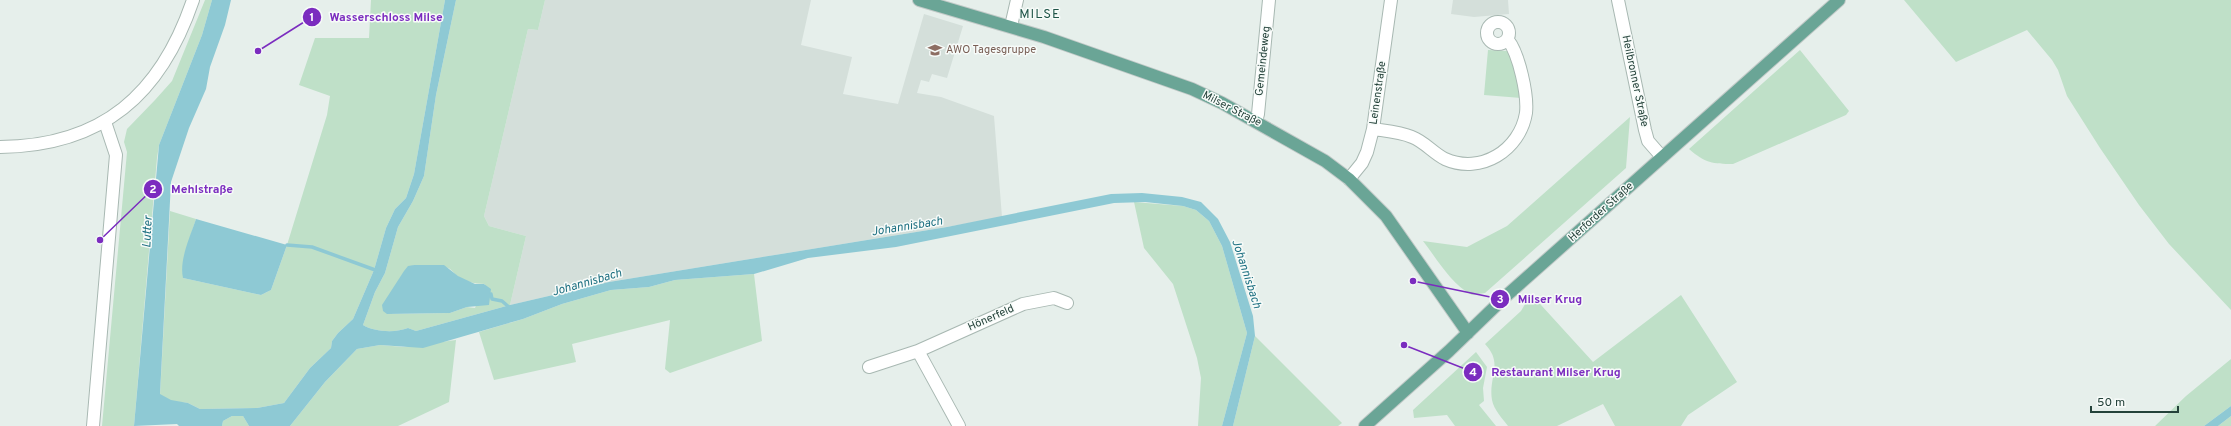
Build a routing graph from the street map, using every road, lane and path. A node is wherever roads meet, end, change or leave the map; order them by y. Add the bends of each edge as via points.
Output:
1 (193, 0) edge
2 (919, 0) edge
3 (1017, 0) edge
4 (1270, 0) edge
5 (1391, 0) edge
6 (1618, 0) edge
7 (1839, 0) edge
8 (1011, 26) junction
9 (1508, 40) dead end
10 (1256, 121) junction
11 (105, 122) junction
12 (1373, 129) junction
13 (0, 147) edge
14 (1662, 157) junction
15 (1349, 179) junction
16 (1067, 303) dead end
17 (1468, 333) junction
18 (918, 350) junction
19 (869, 367) dead end
20 (93, 426) edge
21 (959, 426) edge
22 (1365, 426) edge

1 - 11 street via 167,60 142,91
2 - 8 main road, Milser Straße
3 - 8 street
4 - 10 street, Gemeindeweg
5 - 12 street, Leinenstraße
6 - 14 street, Heilbronner Straße via 1648,141
7 - 14 main road, Herforder Straße
8 - 10 main road, Milser Straße via 1192,89
9 - 12 street via 1516,56 1525,93 1526,110 1519,134 1500,155 1483,162 1459,163 1440,156 1413,137
10 - 15 main road, Milser Straße via 1325,161
11 - 13 street via 60,139
11 - 20 street via 116,155
12 - 15 street, Leinenstraße via 1368,152
14 - 17 main road, Herforder Straße
15 - 17 main road, Milser Straße via 1386,216
16 - 18 street, Hönerfeld via 1054,298 1023,304
17 - 22 main road, Herforder Straße
18 - 19 street, Hönerfeld
18 - 21 street

